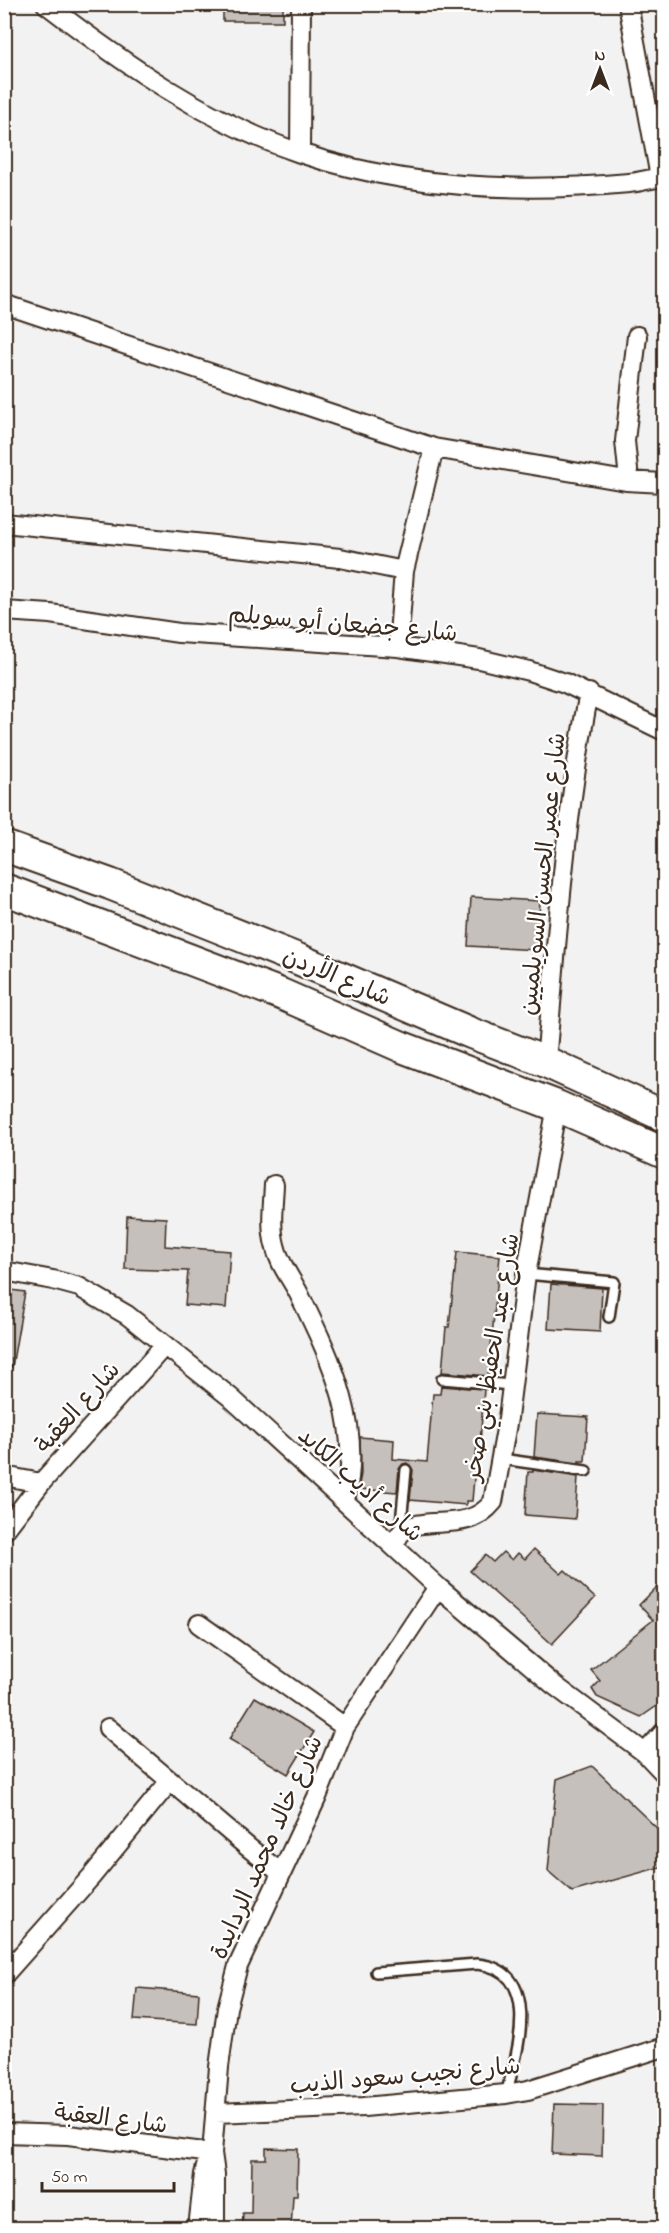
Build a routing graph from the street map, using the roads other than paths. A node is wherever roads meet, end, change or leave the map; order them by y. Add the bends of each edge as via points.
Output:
1 (46, 4) edge
2 (302, 4) edge
3 (628, 4) edge
4 (300, 153) junction
5 (662, 177) edge
6 (4, 304) edge
7 (637, 336) dead end
8 (434, 448) junction
9 (626, 481) junction
10 (664, 483) edge
11 (4, 523) edge
12 (404, 571) junction
13 (4, 611) edge
14 (398, 647) junction
15 (589, 693) junction
16 (664, 731) edge
17 (4, 846) edge
18 (4, 889) edge
19 (546, 1062) junction
20 (557, 1106) junction
21 (664, 1116) edge
22 (664, 1154) edge
23 (274, 1185) dead end
24 (4, 1271) edge
25 (525, 1274) junction
26 (609, 1317) dead end
27 (165, 1345) junction
28 (442, 1379) dead end
29 (511, 1385) junction
30 (501, 1460) junction
31 (406, 1470) dead end
32 (586, 1471) dead end
33 (4, 1476) edge
34 (40, 1483) junction
35 (345, 1500) junction
36 (4, 1531) edge
37 (397, 1540) junction
38 (438, 1587) junction
39 (199, 1624) dead end
40 (108, 1728) dead end
41 (345, 1728) junction
42 (664, 1732) edge
43 (645, 1753) junction
44 (664, 1773) edge
45 (170, 1781) junction
46 (281, 1873) junction
47 (376, 1972) dead end
48 (4, 1975) edge
49 (664, 2048) edge
50 (506, 2094) junction
51 (216, 2113) junction
52 (4, 2133) edge
53 (212, 2153) junction
54 (202, 2228) edge

1 - 4 street via 129,65 180,95 254,135
2 - 4 street
3 - 5 street
4 - 5 street via 369,173 435,183 527,187 630,183
6 - 8 street
7 - 9 street via 625,441
8 - 9 street
8 - 12 street
9 - 10 street
11 - 12 street via 340,558
12 - 14 street
13 - 14 street, شارع جضعان أبو سويلم via 179,633
14 - 15 street, شارع جضعان أبو سويلم via 529,671
15 - 16 street, شارع جضعان أبو سويلم
15 - 19 street, شارع عمير الحسن السويلميين via 559,914
17 - 19 highway, شارع الأردن via 276,950
18 - 20 highway, شارع الأردن via 281,994 402,1047
19 - 21 highway, شارع الأردن
20 - 22 highway, شارع الأردن
20 - 25 street, شارع عبد الحفيظ بني صخر
23 - 35 street via 275,1247 339,1384 347,1413 351,1464
24 - 27 street, شارع أديب الكايد via 79,1287 127,1315
25 - 26 lane via 614,1282
25 - 29 street, شارع عبد الحفيظ بني صخر
27 - 34 street, شارع العقبة
27 - 35 street, شارع أديب الكايد via 230,1397
28 - 29 lane
29 - 30 street, شارع عبد الحفيظ بني صخر
30 - 32 lane
30 - 37 street, شارع عبد الحفيظ بني صخر via 493,1502 486,1510 465,1520 420,1525
31 - 37 lane
33 - 34 street
34 - 36 street, شارع العقبة
35 - 37 street, شارع أديب الكايد
37 - 38 street, شارع أديب الكايد
38 - 41 street, شارع خالد محمد الردايدة
38 - 43 street, شارع أديب الكايد via 554,1685
39 - 41 street
40 - 45 street
41 - 46 street, شارع خالد محمد الردايدة
42 - 43 street
43 - 44 street, شارع أديب الكايد
45 - 46 street
45 - 48 street
46 - 51 street, شارع خالد محمد الردايدة via 238,1966 222,2034
47 - 50 lane via 477,1964 504,1972 521,2006 522,2030
49 - 50 street, شارع نجيب سعود الذيب
50 - 51 street, شارع نجيب سعود الذيب via 363,2107
51 - 53 street, شارع خالد محمد الردايدة
52 - 53 street, شارع العقبة via 68,2134
53 - 54 street, شارع خالد محمد الردايدة via 205,2168

